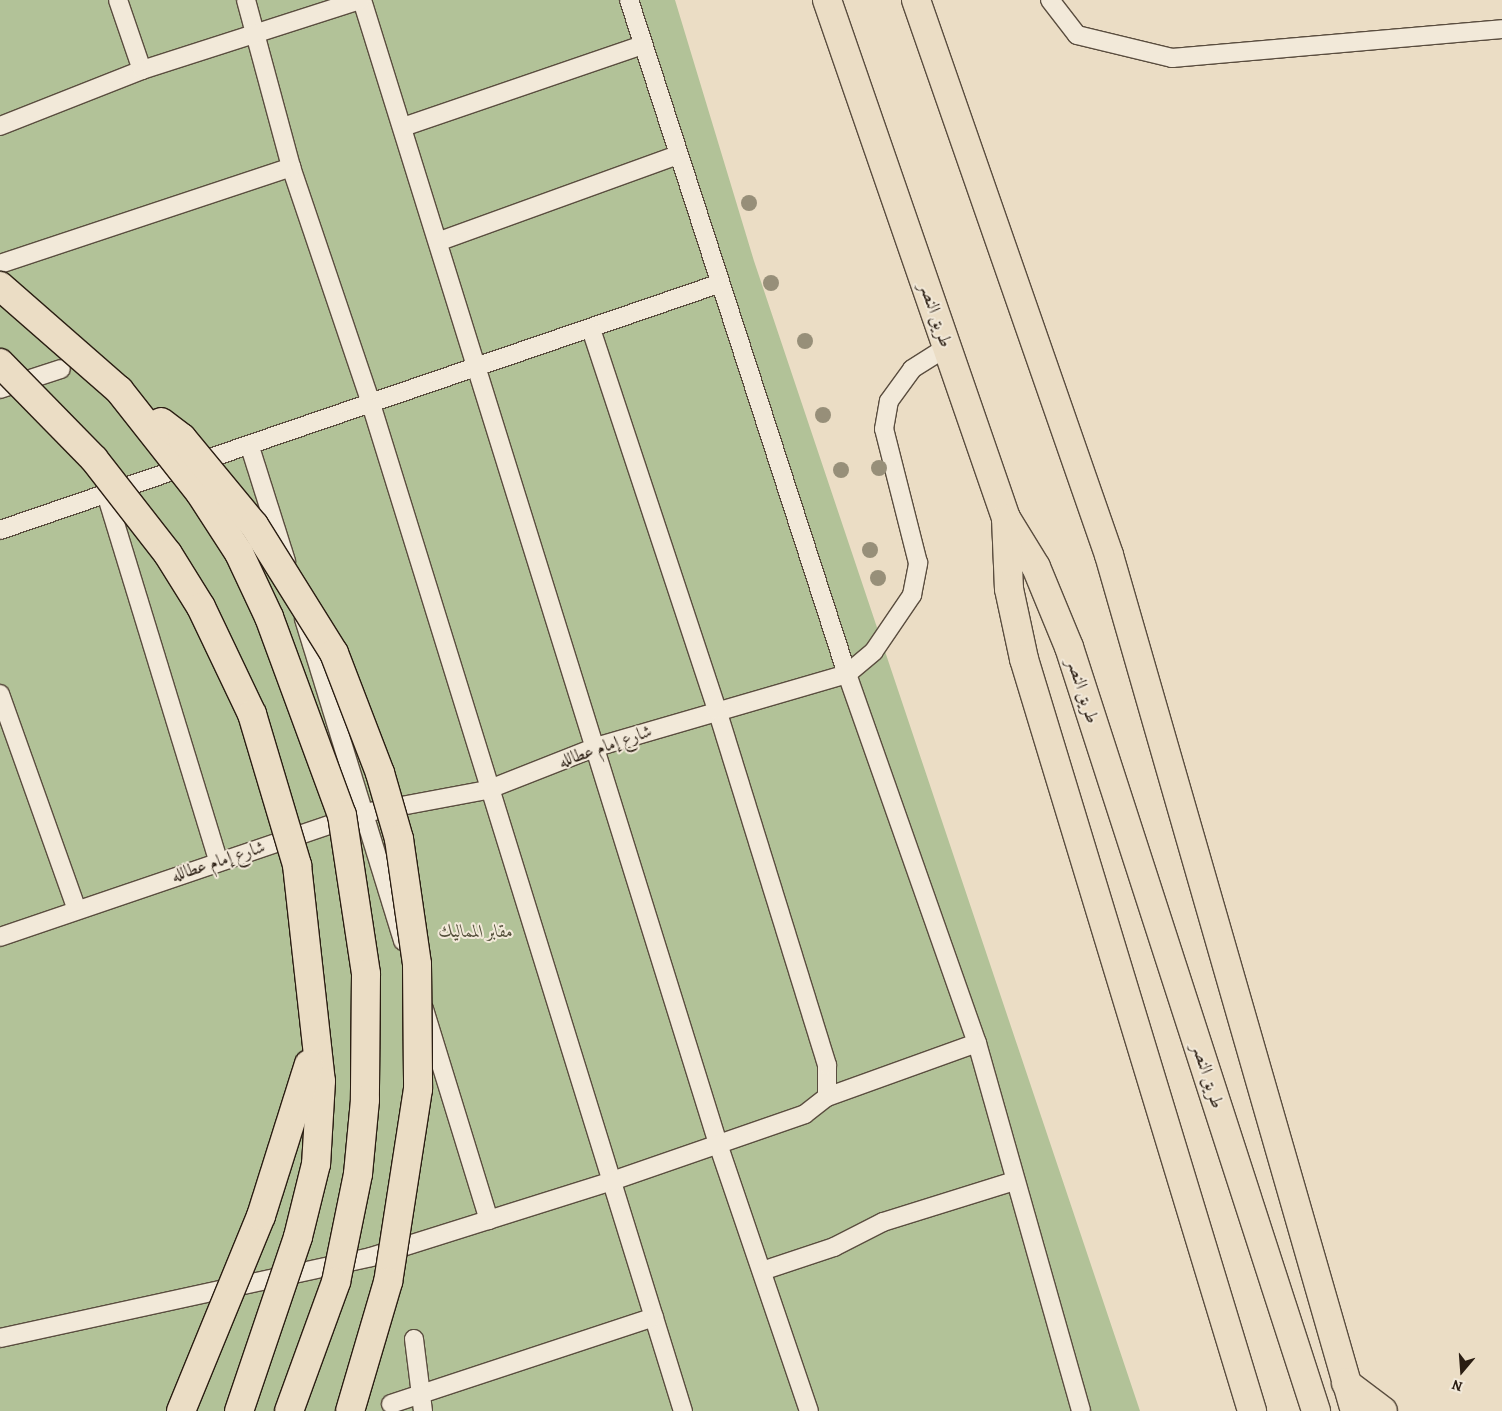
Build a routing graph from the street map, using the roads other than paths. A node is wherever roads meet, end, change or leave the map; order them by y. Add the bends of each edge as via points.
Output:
1 (118, 0) edge
2 (246, 0) edge
3 (361, 0) edge
4 (629, 0) edge
5 (827, 0) edge
6 (916, 0) edge
7 (1050, 0) edge
8 (1502, 28) edge
9 (258, 34) junction
10 (643, 45) junction
11 (142, 70) junction
12 (0, 126) edge
13 (403, 127) junction
14 (677, 155) junction
15 (291, 167) junction
16 (440, 240) junction
17 (0, 264) edge
18 (718, 284) junction
19 (0, 286) edge
20 (591, 330) junction
21 (947, 347) junction
22 (0, 363) edge
23 (481, 368) junction
24 (61, 369) dead end
25 (0, 389) edge
26 (119, 390) junction
27 (371, 404) junction
28 (250, 447) junction
29 (108, 497) junction
30 (1006, 518) junction
31 (0, 530) edge
32 (847, 674) junction
33 (0, 694) edge
34 (717, 710) junction
35 (596, 747) junction
36 (487, 790) junction
37 (364, 813) junction
38 (218, 861) junction
39 (76, 908) junction
40 (0, 937) edge
41 (315, 1035) junction
42 (977, 1044) junction
43 (827, 1097) junction
44 (718, 1144) junction
45 (612, 1181) junction
46 (1015, 1181) junction
47 (489, 1220) junction
48 (762, 1271) junction
49 (654, 1317) junction
50 (0, 1338) edge
51 (414, 1339) dead end
52 (1346, 1383) junction
53 (1313, 1402) edge
54 (422, 1403) edge
55 (391, 1404) dead end
56 (181, 1411) edge
57 (239, 1411) edge
58 (289, 1411) edge
59 (350, 1411) edge
60 (683, 1411) edge
61 (809, 1411) edge
62 (1081, 1411) edge
63 (1252, 1411) edge
64 (1355, 1411) edge
65 (1383, 1411) edge

1 - 11 lane
2 - 9 lane
3 - 9 lane
3 - 13 lane
4 - 10 lane
5 - 21 highway, طريق النصر
6 - 52 highway via 1109,555
7 - 8 lane via 1077,35 1172,58
9 - 11 lane
9 - 15 lane
10 - 13 lane
10 - 14 lane
11 - 12 lane
13 - 16 lane
14 - 16 lane
14 - 18 lane
15 - 17 lane
15 - 27 lane
16 - 23 lane
18 - 20 lane
18 - 32 lane
19 - 26 highway, bridge
20 - 23 lane
20 - 34 lane
21 - 30 highway, طريق النصر
21 - 32 lane, شارع إمام عطالله via 912,369 889,401 884,429 918,563 912,595 874,651
22 - 41 highway, bridge via 94,458 128,501 168,554 231,664 268,763 297,865 313,983
23 - 27 lane
23 - 35 lane
24 - 25 lane
26 - 58 highway, bridge via 200,492 239,553 269,618 342,815 362,927 367,1046 358,1174 336,1282
26 - 59 highway, bridge via 182,438 254,525 302,599 334,653 359,714 399,839 417,964 418,1089 388,1282
27 - 28 lane
27 - 36 lane
28 - 29 lane
28 - 37 lane
29 - 31 lane
29 - 38 lane
30 - 53 highway, طريق النصر via 1036,566 1069,646
30 - 63 highway via 1009,589 1024,659
32 - 34 lane, شارع إمام عطالله
32 - 42 lane
33 - 39 lane
34 - 35 lane, شارع إمام عطالله
34 - 43 lane via 827,1064
35 - 36 lane, شارع إمام عطالله
35 - 44 lane
36 - 37 lane, شارع إمام عطالله
36 - 45 lane
37 - 38 lane, شارع إمام عطالله
37 - 47 lane
38 - 39 lane, شارع إمام عطالله
39 - 40 lane, شارع إمام عطالله
41 - 56 highway, bridge via 285,1152
41 - 57 highway, bridge via 321,1081 316,1164 298,1237
42 - 43 lane
42 - 46 lane
43 - 44 lane via 805,1114
44 - 45 lane
44 - 48 lane
45 - 47 lane
45 - 49 lane
46 - 48 lane via 883,1222 834,1247
46 - 62 lane
47 - 50 lane via 371,1257
48 - 61 lane
49 - 54 lane
49 - 60 lane
51 - 54 lane
52 - 64 highway
52 - 65 highway
54 - 55 lane

